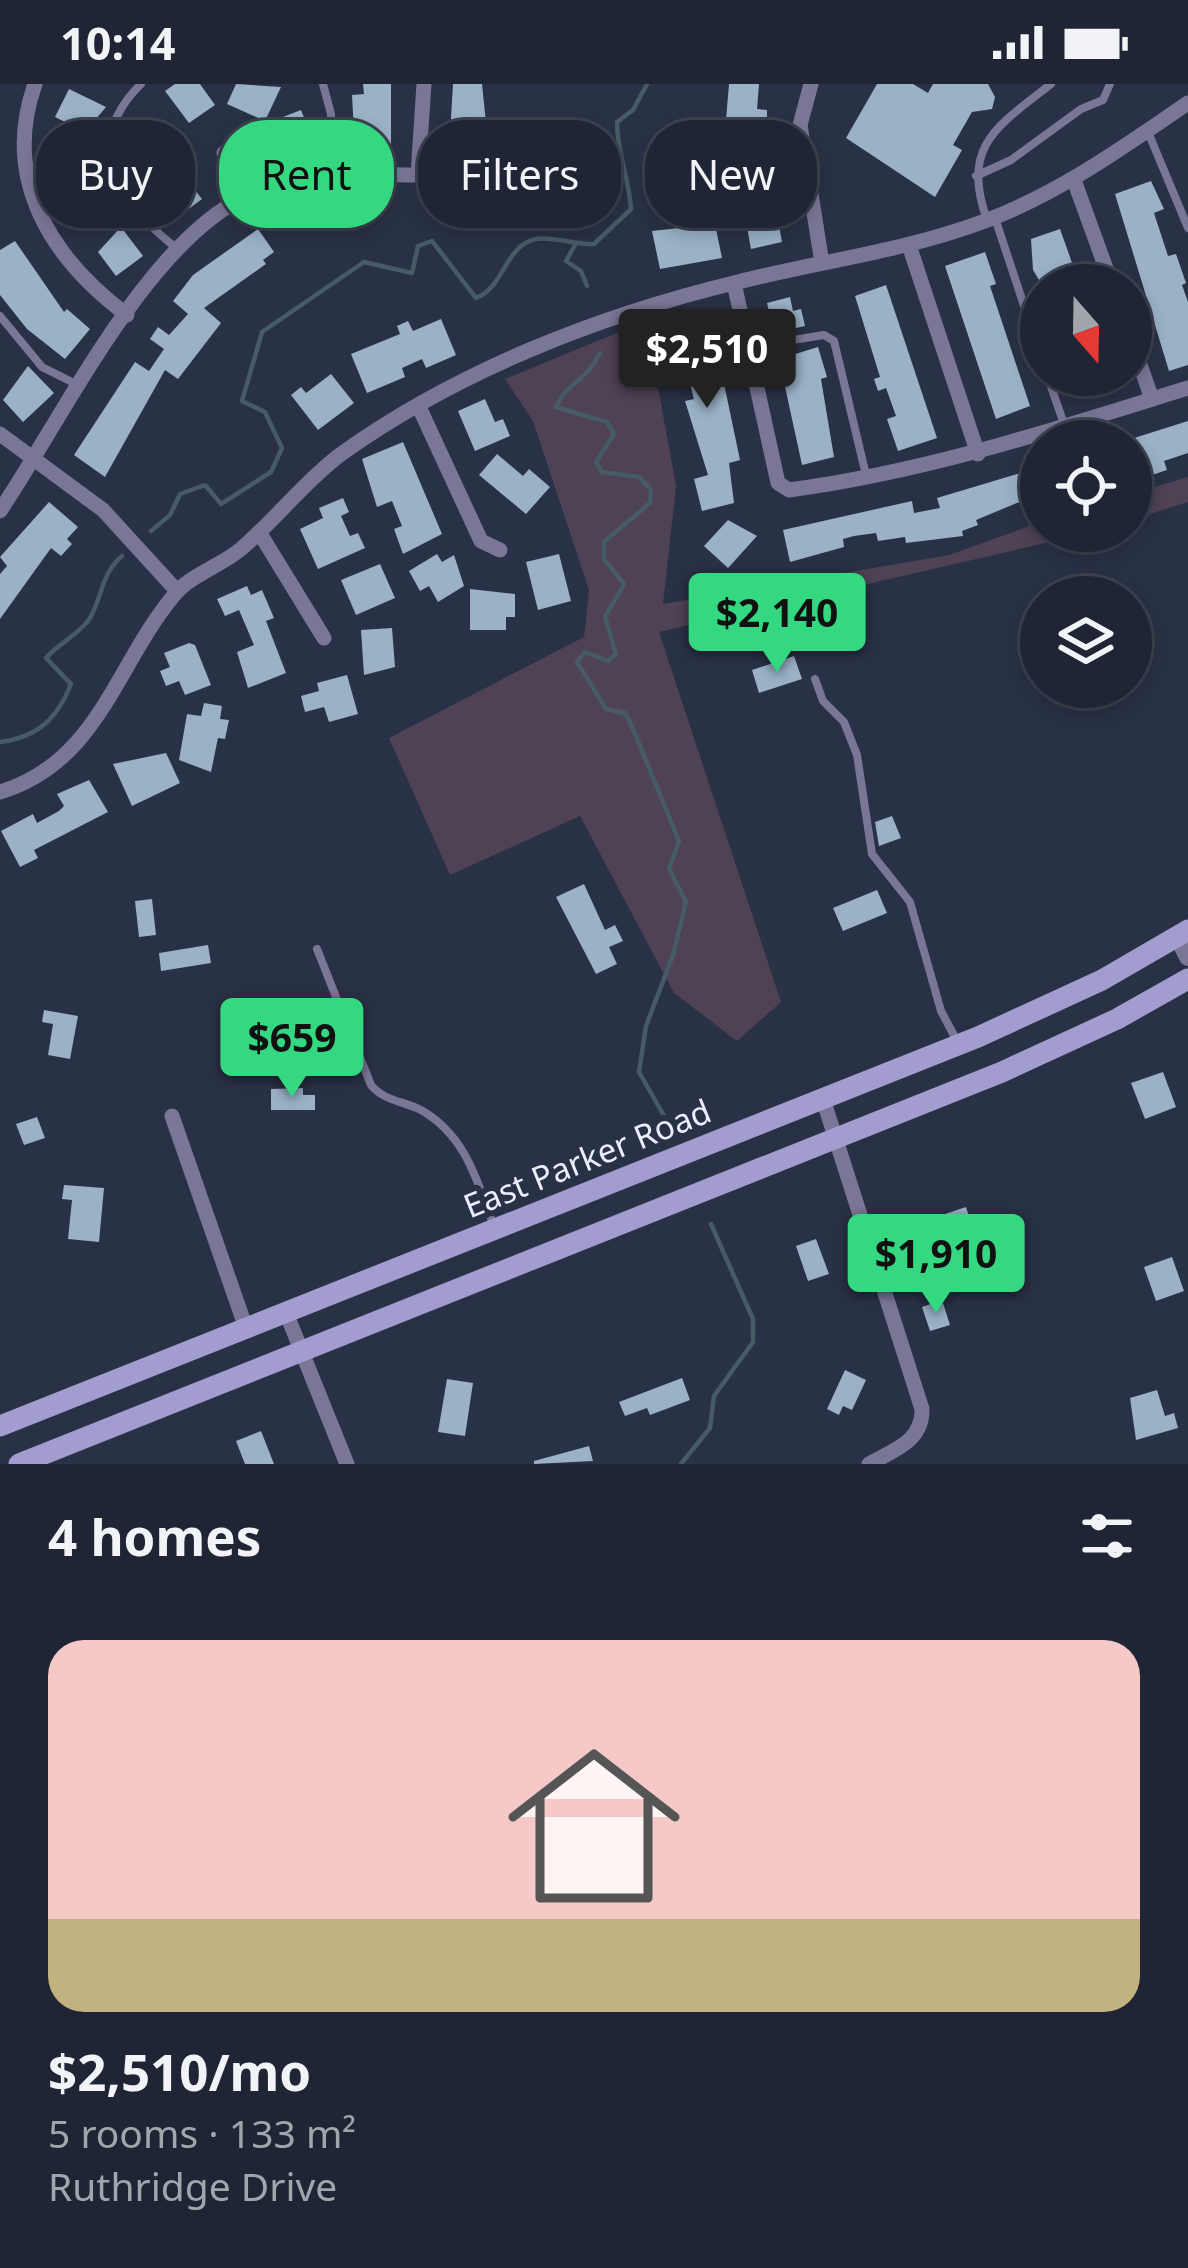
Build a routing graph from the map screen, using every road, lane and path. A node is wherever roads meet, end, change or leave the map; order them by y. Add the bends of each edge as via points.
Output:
1 (35, 84) edge
2 (141, 84) edge
3 (323, 84) edge
4 (424, 84) edge
5 (811, 84) edge
6 (1051, 84) edge
7 (1110, 84) edge
8 (1188, 103) edge
9 (331, 120) edge
10 (1147, 131) junction
11 (394, 175) edge
12 (974, 176) junction
13 (1074, 180) junction
14 (219, 216) edge
15 (991, 219) junction
16 (1188, 228) edge
17 (909, 245) junction
18 (175, 247) junction
19 (822, 263) junction
20 (1104, 264) edge
21 (734, 283) junction
22 (1020, 299) edge
23 (127, 315) junction
24 (0, 316) edge
25 (748, 347) junction
26 (80, 386) junction
27 (1188, 388) edge
28 (1151, 396) edge
29 (1152, 399) junction
30 (419, 407) junction
31 (1084, 420) edge
32 (0, 434) edge
33 (1020, 440) edge
34 (978, 454) junction
35 (34, 460) junction
36 (866, 480) junction
37 (0, 511) edge
38 (259, 532) junction
39 (500, 550) dead end
40 (177, 591) junction
41 (324, 638) dead end
42 (815, 679) dead end
43 (0, 792) edge
44 (1185, 941) edge
45 (317, 949) dead end
46 (1188, 979) edge
47 (959, 1044) junction
48 (824, 1099) junction
49 (172, 1116) dead end
50 (837, 1138) junction
51 (495, 1231) junction
52 (287, 1315) junction
53 (247, 1331) junction
54 (302, 1353) junction
55 (0, 1426) edge
56 (20, 1464) edge
57 (347, 1464) edge
58 (869, 1464) edge

1 - 23 street via 24,123 30,192 47,235 74,272
2 - 18 lane via 118,106 108,146 119,188
3 - 9 lane
4 - 11 street via 418,175
5 - 19 street via 800,125
6 - 12 lane via 992,132
7 - 12 lane via 1103,100
8 - 10 street
10 - 13 street
10 - 16 lane
12 - 15 lane
13 - 15 street
13 - 20 street
14 - 18 street
15 - 17 street
15 - 22 lane
17 - 19 street
17 - 34 street
18 - 23 street
19 - 21 street
21 - 25 street
21 - 30 street via 568,335
23 - 26 street
24 - 26 lane via 42,367
25 - 36 street via 778,483 789,490
25 - 36 lane via 824,335 834,341
26 - 35 street
27 - 29 street
28 - 29 street
29 - 31 street
30 - 38 street via 339,456
30 - 39 street via 481,542
32 - 35 street
33 - 34 street
34 - 36 street
35 - 37 street
35 - 40 street via 103,510
38 - 40 street
38 - 41 street
40 - 43 street via 85,737 35,781
42 - 47 lane via 857,755 872,854 910,902 941,1011
44 - 47 main road, East Parker Road
45 - 51 lane via 371,1085 437,1121 464,1151
46 - 50 main road via 1056,1048
47 - 48 main road, East Parker Road
48 - 50 street
48 - 51 main road, East Parker Road
49 - 53 street
50 - 54 main road
50 - 58 street via 922,1409 911,1440
51 - 52 main road, East Parker Road
52 - 53 main road, East Parker Road
52 - 54 street
53 - 55 main road, East Parker Road
54 - 56 main road
54 - 57 street

